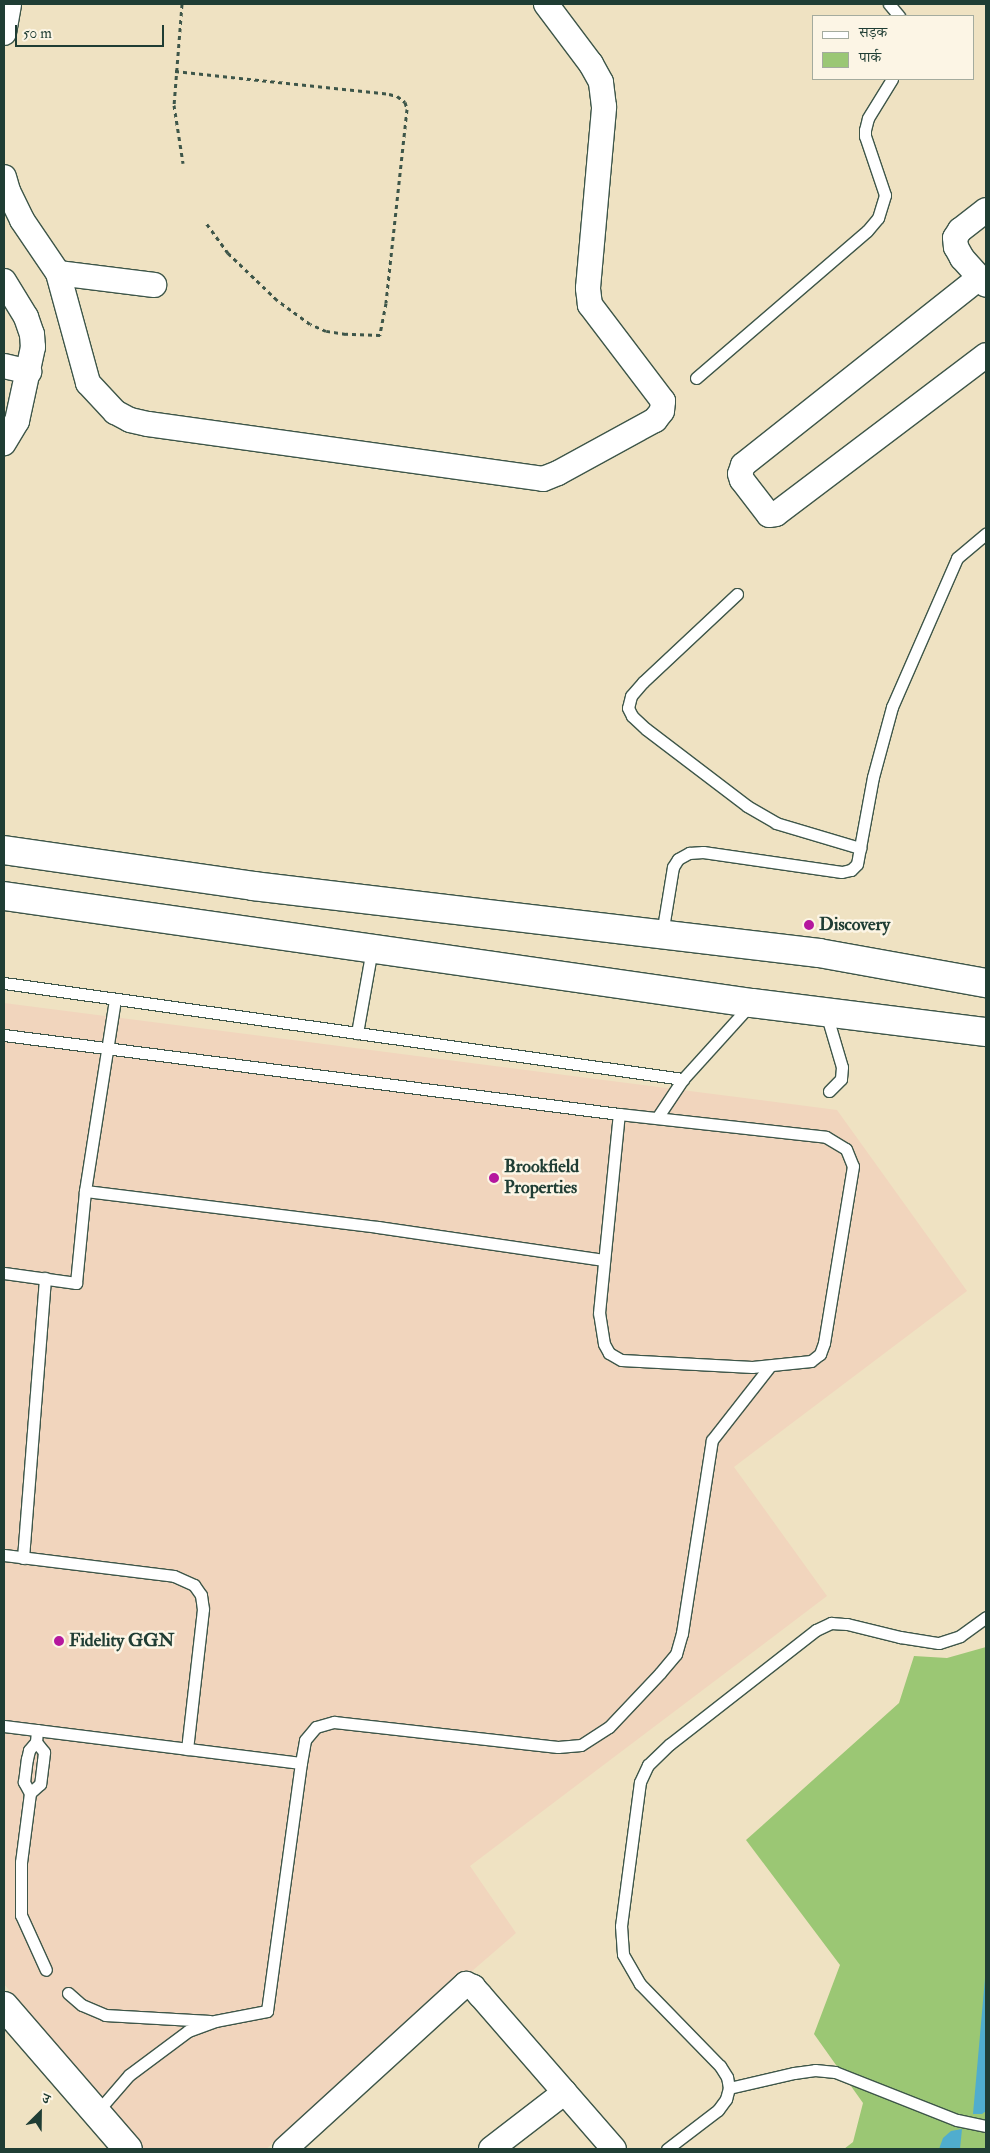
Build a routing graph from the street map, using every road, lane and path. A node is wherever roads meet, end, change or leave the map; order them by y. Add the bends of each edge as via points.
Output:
1 (9, 4) edge
2 (182, 4) edge
3 (546, 4) edge
4 (889, 4) edge
5 (898, 15) edge
6 (4, 33) edge
7 (175, 71) junction
8 (891, 80) edge
9 (183, 163) dead end
10 (4, 177) edge
11 (986, 210) edge
12 (206, 223) dead end
13 (58, 273) junction
14 (4, 281) edge
15 (983, 281) edge
16 (154, 284) dead end
17 (986, 355) edge
18 (4, 366) edge
19 (29, 372) junction
20 (696, 378) dead end
21 (4, 443) edge
22 (986, 534) edge
23 (737, 594) dead end
24 (860, 848) junction
25 (4, 850) edge
26 (4, 896) edge
27 (662, 934) junction
28 (372, 948) junction
29 (986, 982) edge
30 (4, 983) edge
31 (115, 999) junction
32 (752, 1003) junction
33 (826, 1012) junction
34 (986, 1032) edge
35 (357, 1033) junction
36 (4, 1035) edge
37 (106, 1047) junction
38 (683, 1079) junction
39 (830, 1091) dead end
40 (619, 1114) junction
41 (657, 1118) junction
42 (84, 1191) junction
43 (604, 1260) junction
44 (4, 1273) edge
45 (45, 1278) junction
46 (770, 1366) junction
47 (4, 1554) edge
48 (23, 1558) junction
49 (986, 1617) edge
50 (4, 1726) edge
51 (37, 1730) junction
52 (36, 1742) junction
53 (187, 1749) junction
54 (301, 1763) junction
55 (30, 1793) junction
56 (46, 1970) dead end
57 (68, 1993) dead end
58 (4, 2006) edge
59 (215, 2021) junction
60 (729, 2088) junction
61 (565, 2092) junction
62 (98, 2112) junction
63 (986, 2126) edge
64 (128, 2149) edge
65 (285, 2149) edge
66 (491, 2149) edge
67 (614, 2149) edge
68 (667, 2149) edge

1 - 6 street
2 - 7 path
3 - 13 street via 601,82 604,107 588,288 590,305 663,401 662,411 655,420 567,469 543,479 522,478 130,420 114,412 88,383
4 - 5 lane
7 - 9 path via 174,105
7 - 12 path via 389,94 405,102 407,109 380,335 326,331 310,324 277,300 228,253
8 - 20 lane via 868,118 865,130 885,195 878,218 867,231
10 - 13 street via 22,220
11 - 15 street via 960,230 955,238 962,258
13 - 16 street
14 - 19 street via 26,316 32,334
15 - 17 street via 743,465 742,480 769,515 776,514
18 - 19 street
19 - 21 street via 17,421
22 - 24 lane via 957,558 892,707 878,752
23 - 24 lane via 642,682 631,696 628,708 646,729 747,806 776,823
24 - 27 lane via 857,864 842,872 703,852 689,853 678,859 674,867
25 - 27 main road via 263,888
26 - 28 main road
27 - 29 main road via 819,953
28 - 32 main road
28 - 35 lane
30 - 31 lane
31 - 35 lane
31 - 37 lane
32 - 33 main road
32 - 38 lane
33 - 34 main road
33 - 39 lane via 842,1067 841,1079
35 - 38 lane
36 - 37 lane
37 - 40 lane
37 - 42 lane
38 - 41 lane
40 - 41 lane
40 - 43 lane
41 - 46 lane via 826,1136 846,1149 853,1166 820,1354 811,1361
42 - 43 lane via 378,1226
42 - 45 lane via 76,1283
43 - 46 lane via 599,1313 604,1344 609,1353 621,1360
44 - 45 lane
45 - 48 lane
46 - 54 lane via 712,1440 676,1654 609,1727 581,1745 558,1747 334,1722 316,1727 305,1740
47 - 48 lane
48 - 53 lane via 174,1576 194,1585 201,1595 203,1609
49 - 60 lane via 960,1636 939,1643 830,1622 670,1744 648,1765 640,1782 622,1916 623,1954 640,1984 720,2066
50 - 51 lane
51 - 52 lane
51 - 53 lane
52 - 55 lane via 29,1750 24,1782
52 - 55 lane via 44,1752 43,1761 40,1784
53 - 54 lane
54 - 59 lane via 267,2012
55 - 56 lane via 21,1862 21,1915
57 - 59 lane via 82,2005 106,2015
58 - 62 main road
59 - 62 lane via 188,2031 148,2060 129,2075
60 - 63 lane via 794,2073 835,2072 957,2120
60 - 68 lane via 718,2110
61 - 65 street via 476,1991 466,1984
61 - 66 street
61 - 67 street
62 - 64 main road

